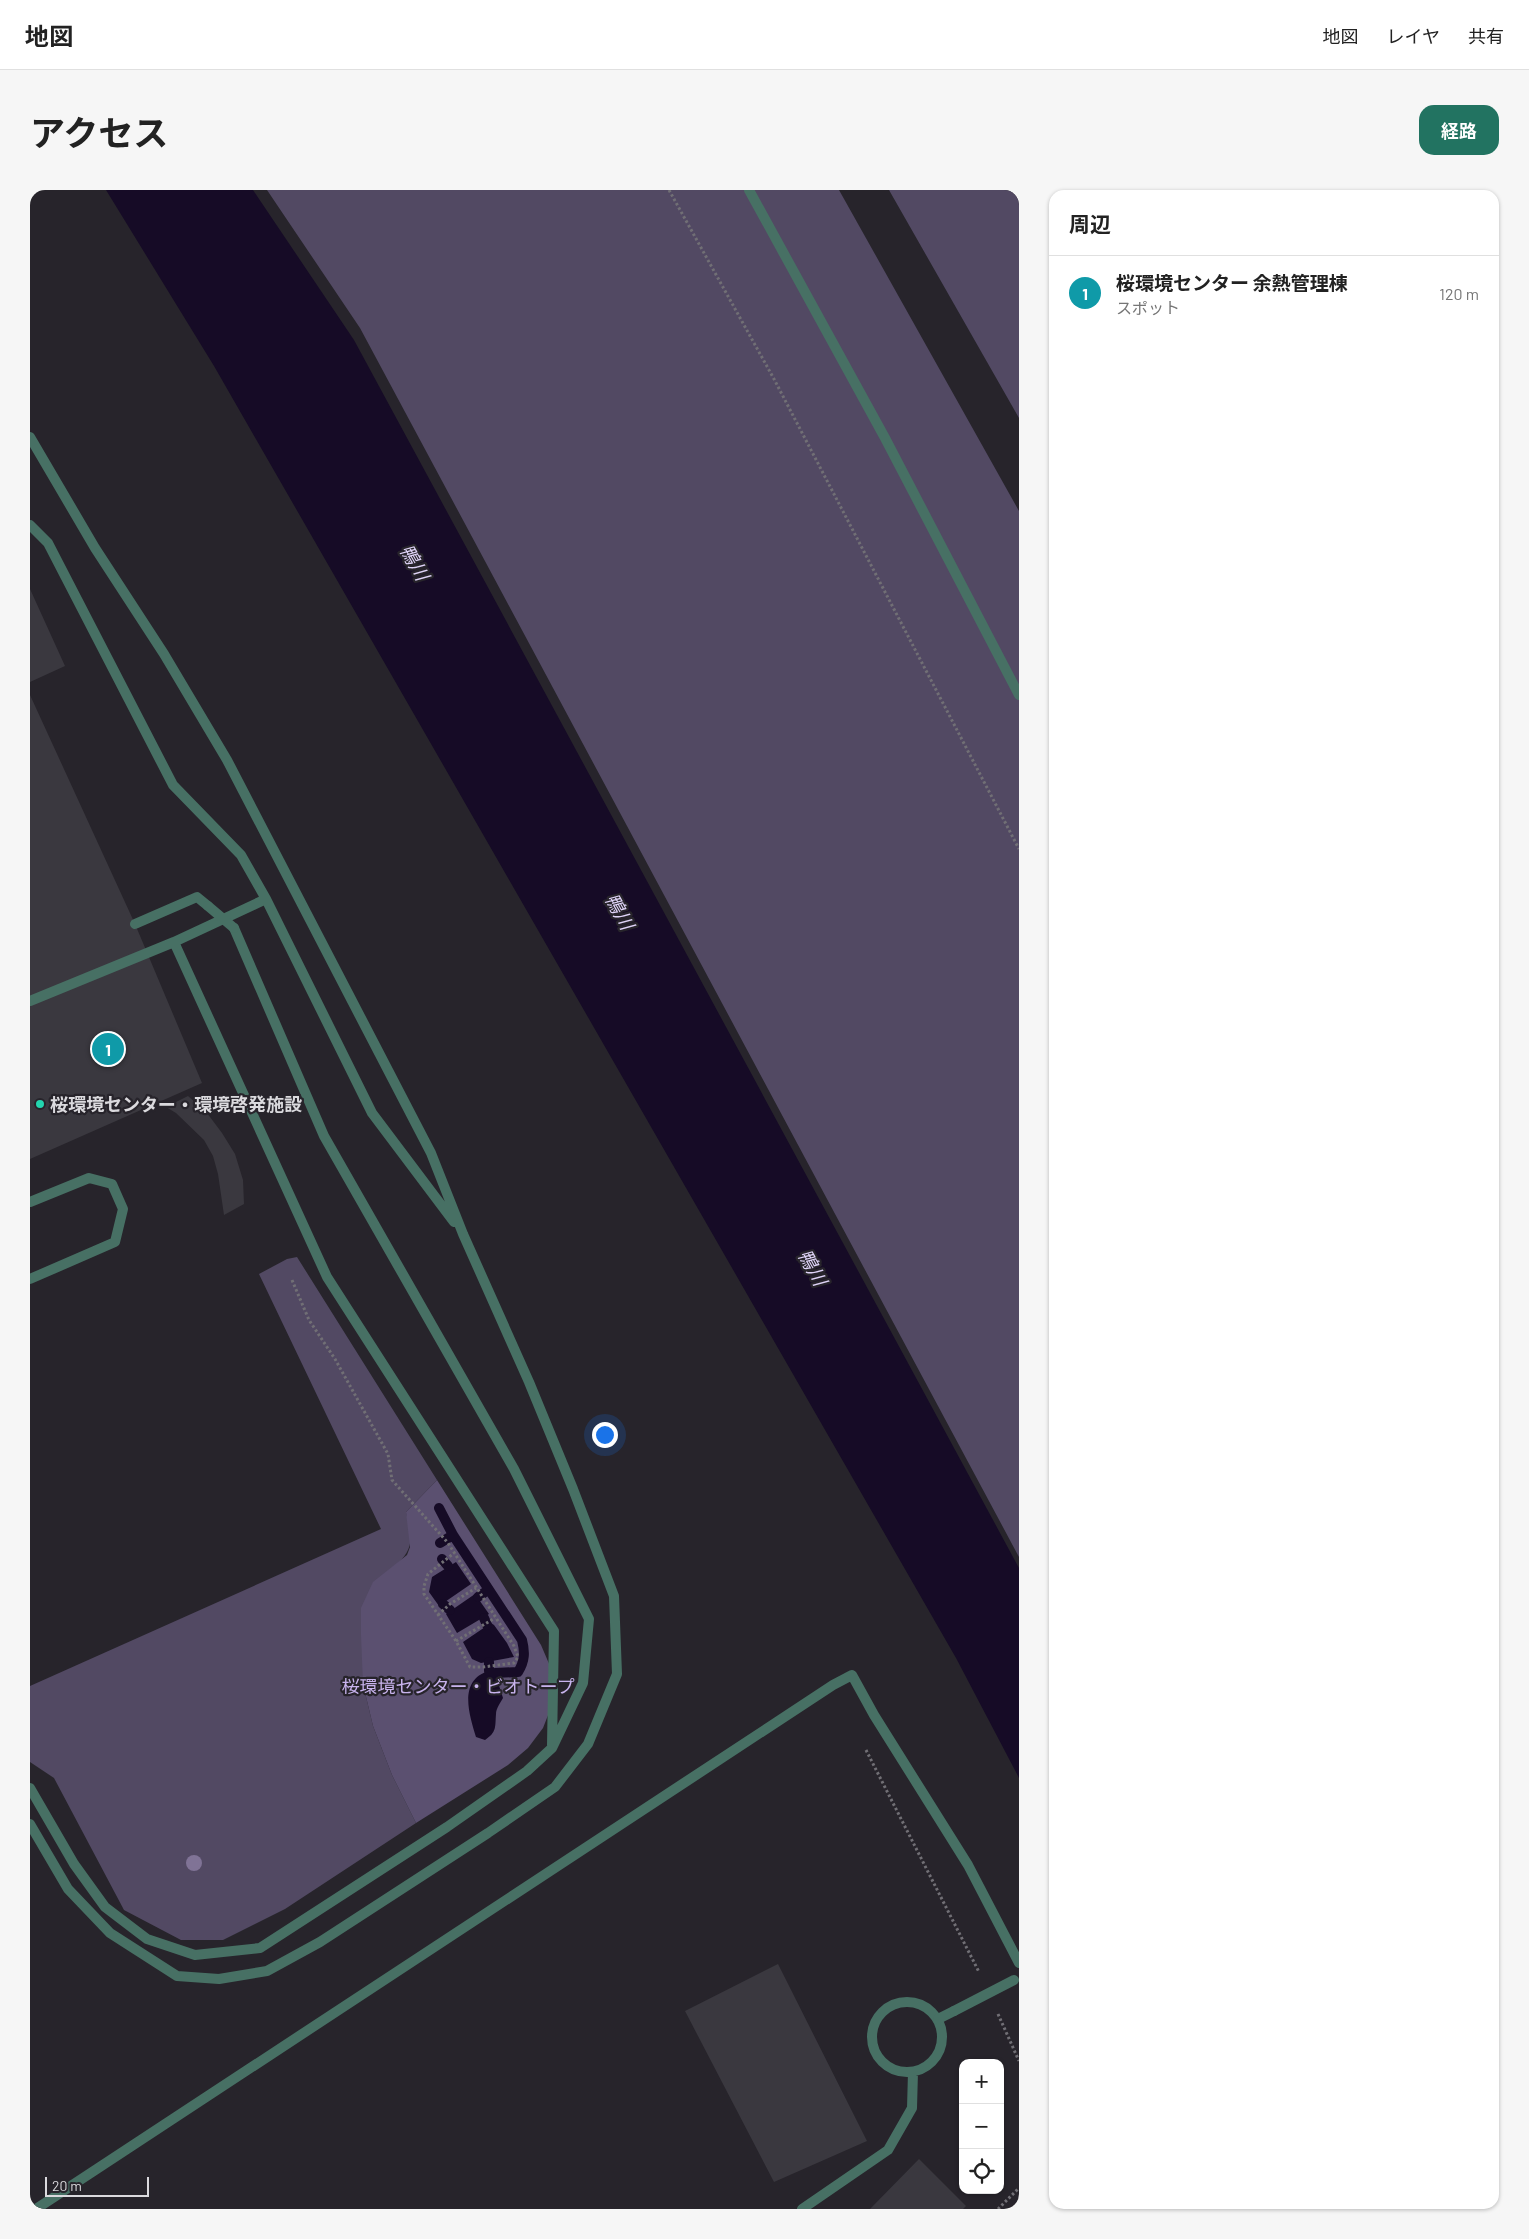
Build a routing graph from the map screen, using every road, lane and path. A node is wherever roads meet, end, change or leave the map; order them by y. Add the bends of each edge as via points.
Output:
1 (669, 190) edge
2 (749, 190) edge
3 (30, 437) edge
4 (30, 524) edge
5 (1019, 695) edge
6 (1019, 849) edge
7 (266, 900) junction
8 (135, 924) dead end
9 (174, 942) junction
10 (30, 1001) edge
11 (30, 1202) edge
12 (463, 1234) junction
13 (30, 1279) edge
14 (292, 1280) dead end
15 (454, 1553) junction
16 (477, 1589) junction
17 (438, 1615) junction
18 (494, 1618) junction
19 (456, 1641) junction
20 (864, 1746) dead end
21 (552, 1748) junction
22 (30, 1788) edge
23 (30, 1824) edge
24 (1019, 1963) edge
25 (980, 1973) dead end
26 (1016, 1979) edge
27 (996, 2009) dead end
28 (938, 2019) junction
29 (1019, 2062) edge
30 (913, 2072) junction
31 (1019, 2188) edge
32 (36, 2209) edge
33 (802, 2209) edge
34 (998, 2209) edge

1 - 6 path via 774,379
2 - 5 street
3 - 12 street via 227,760 431,1153
4 - 7 street via 48,543 173,785 241,855
7 - 9 street
7 - 12 street via 372,1113
8 - 21 street, bridge via 197,897 234,928 324,1136 514,1469 589,1619 583,1683
9 - 10 street
9 - 21 street via 327,1277 554,1631
11 - 13 street via 88,1178 112,1184 123,1209 115,1242
12 - 23 street via 529,1382 614,1596 617,1674 588,1744 555,1787 320,1942 268,1972 229,1977 177,1976 110,1933 68,1889
14 - 15 path via 309,1320 335,1359 388,1454 392,1480 444,1537
15 - 16 path
15 - 17 path via 428,1574 424,1586 427,1600
16 - 17 path
16 - 18 path
17 - 19 path
18 - 19 path
18 - 19 path via 518,1657 514,1663 470,1667
20 - 25 path
21 - 22 street via 528,1771 447,1827 260,1948 195,1955 147,1939 105,1907 74,1864
24 - 32 street via 968,1865 852,1675 824,1690
26 - 28 street, bridge
27 - 29 path
28 - 30 street via 942,2030 939,2052 933,2062
28 - 30 street via 930,2010 907,2002 884,2010 877,2020 872,2042 879,2057 891,2068
30 - 33 street via 912,2108 888,2150
31 - 34 path

